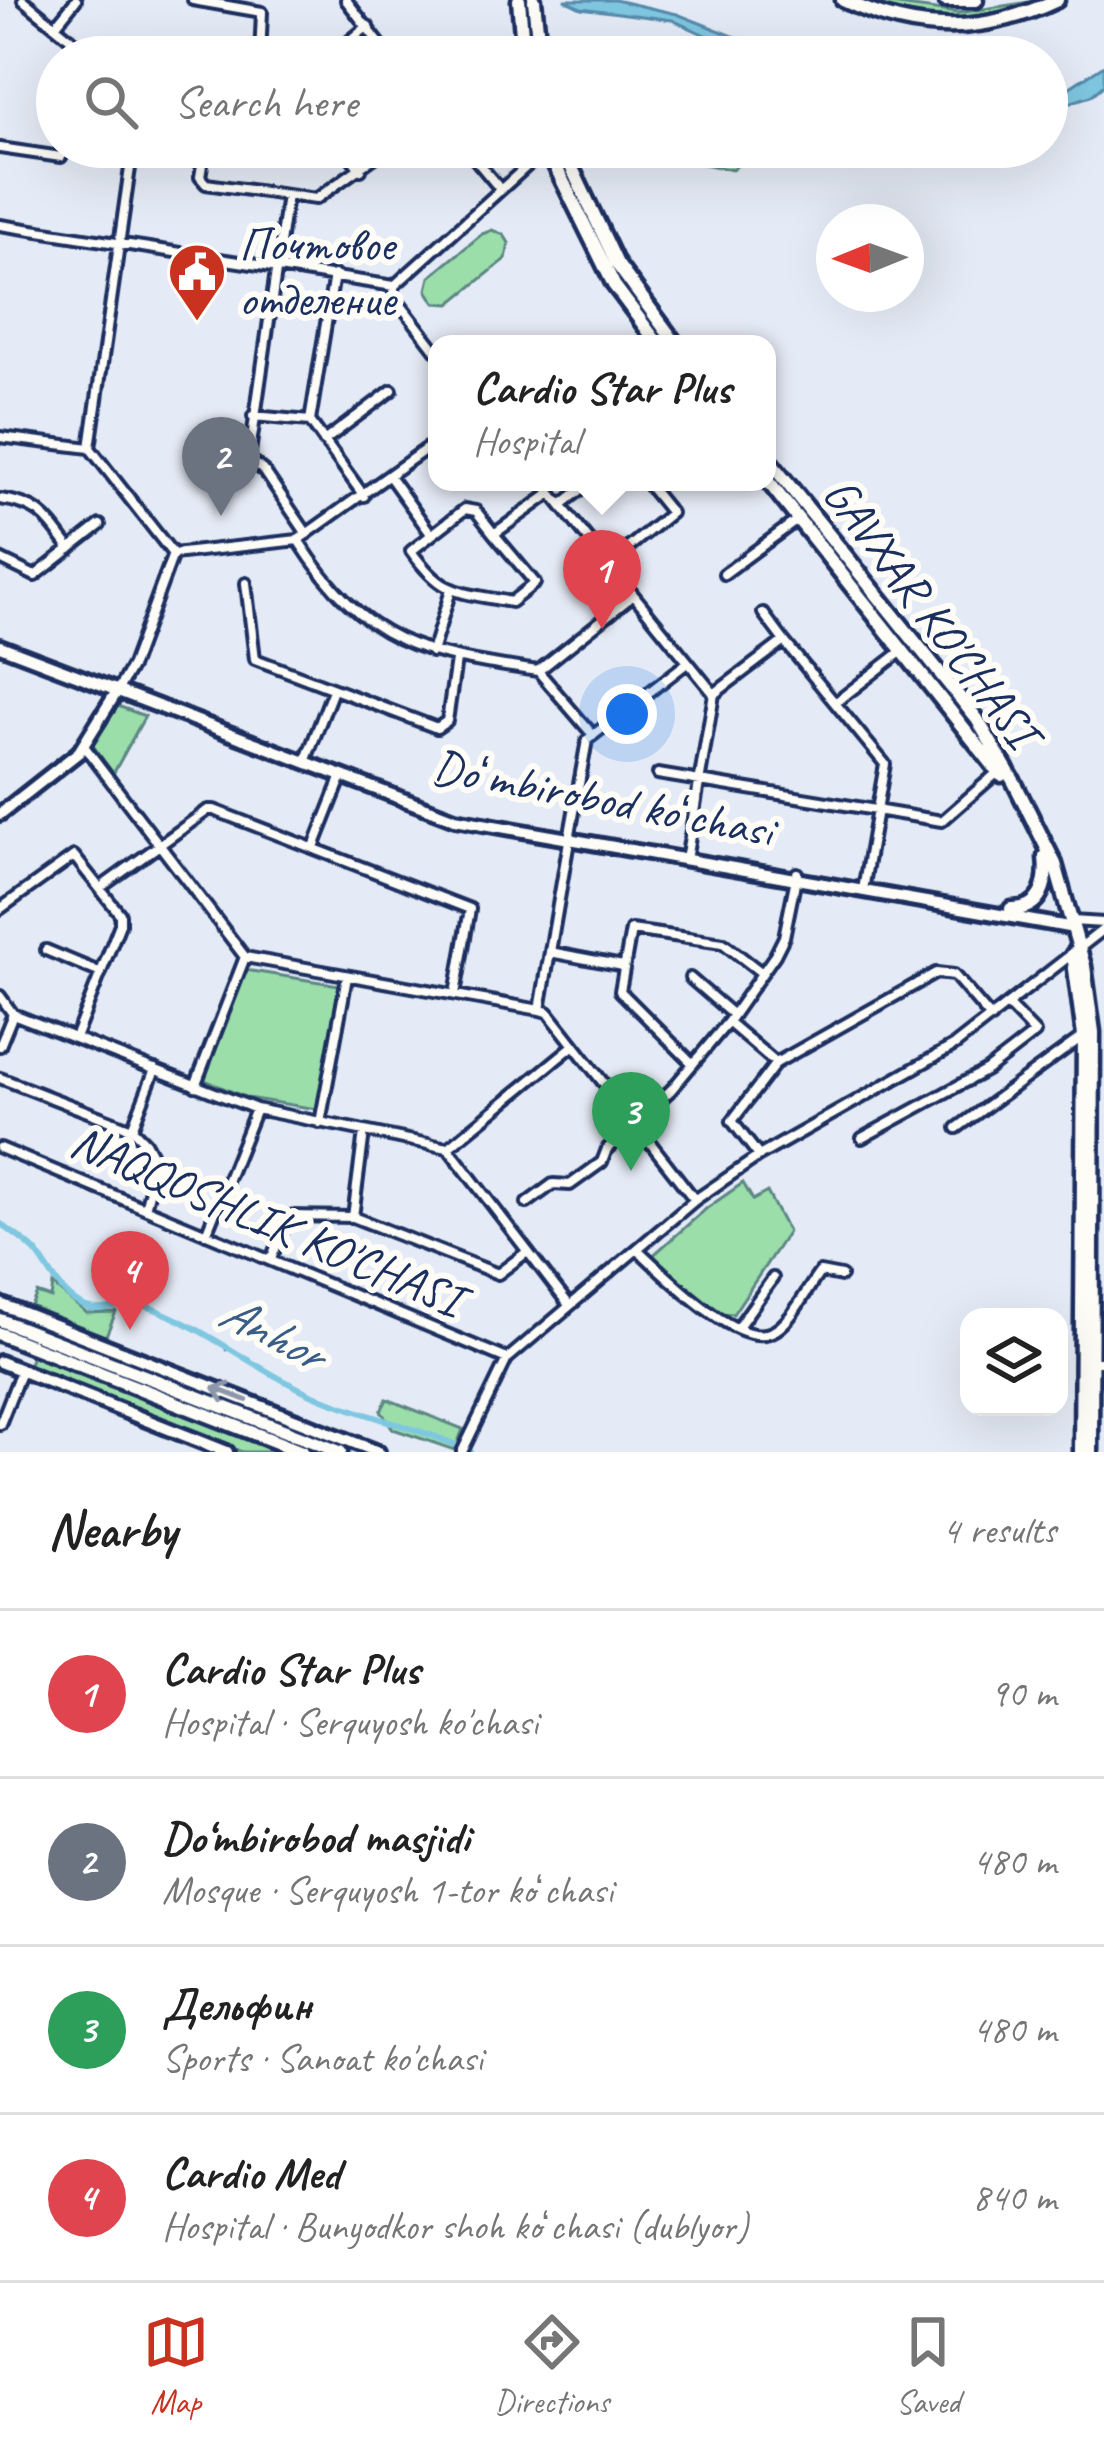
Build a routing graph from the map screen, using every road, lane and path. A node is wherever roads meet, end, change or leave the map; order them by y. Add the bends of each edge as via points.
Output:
1 (23, 0) edge
2 (76, 0) edge
3 (194, 0) edge
4 (346, 0) edge
5 (519, 0) edge
6 (534, 0) edge
7 (843, 0) edge
8 (946, 0) edge
9 (976, 0) edge
10 (1057, 0) edge
11 (1068, 0) edge
12 (221, 2) edge
13 (999, 24) junction
14 (55, 26) junction
15 (368, 26) junction
16 (66, 36) edge
17 (263, 36) edge
18 (356, 36) edge
19 (375, 36) edge
20 (522, 36) edge
21 (538, 36) edge
22 (0, 148) edge
23 (36, 153) edge
24 (131, 168) edge
25 (202, 168) edge
26 (363, 168) edge
27 (482, 168) edge
28 (524, 168) edge
29 (558, 168) edge
30 (567, 168) edge
31 (361, 170) joint
32 (571, 188) junction
33 (500, 189) junction
34 (287, 194) junction
35 (0, 225) edge
36 (120, 243) junction
37 (276, 265) junction
38 (334, 274) junction
39 (394, 286) junction
40 (657, 335) edge
41 (428, 340) edge
42 (392, 390) dead end
43 (254, 416) junction
44 (310, 422) junction
45 (0, 437) edge
46 (324, 441) junction
47 (90, 448) junction
48 (428, 448) edge
49 (776, 470) edge
50 (390, 477) junction
51 (579, 491) edge
52 (654, 491) edge
53 (776, 491) edge
54 (551, 493) joint
55 (364, 496) junction
56 (0, 500) edge
57 (561, 505) junction
58 (798, 519) junction
59 (100, 525) dead end
60 (431, 534) junction
61 (494, 534) junction
62 (302, 537) junction
63 (70, 549) junction
64 (173, 554) junction
65 (0, 559) edge
66 (608, 564) junction
67 (724, 574) dead end
68 (247, 583) dead end
69 (451, 590) junction
70 (632, 596) junction
71 (874, 604) junction
72 (763, 613) dead end
73 (784, 640) junction
74 (0, 643) edge
75 (903, 650) junction
76 (432, 652) junction
77 (456, 660) junction
78 (687, 663) junction
79 (538, 671) junction
80 (119, 689) junction
81 (333, 690) junction
82 (714, 694) junction
83 (835, 703) junction
84 (593, 735) junction
85 (84, 746) junction
86 (305, 761) junction
87 (999, 771) junction
88 (658, 774) dead end
89 (342, 776) junction
90 (698, 780) junction
91 (877, 810) junction
92 (0, 814) edge
93 (569, 837) junction
94 (160, 844) junction
95 (314, 847) junction
96 (1045, 856) junction
97 (687, 857) junction
98 (797, 876) junction
99 (863, 887) junction
100 (100, 888) junction
101 (1011, 908) junction
102 (0, 909) edge
103 (1068, 924) junction
104 (1104, 926) edge
105 (46, 950) dead end
106 (550, 952) junction
107 (1077, 953) junction
108 (245, 957) junction
109 (623, 966) junction
110 (100, 973) junction
111 (762, 973) junction
112 (347, 976) junction
113 (690, 978) dead end
114 (455, 994) junction
115 (0, 996) edge
116 (1096, 998) edge
117 (1008, 1005) junction
118 (540, 1010) junction
119 (13, 1013) junction
120 (730, 1018) junction
121 (991, 1018) junction
122 (1084, 1036) junction
123 (75, 1038) junction
124 (574, 1045) junction
125 (0, 1046) edge
126 (693, 1064) junction
127 (776, 1064) junction
128 (155, 1070) junction
129 (0, 1078) edge
130 (195, 1086) junction
131 (256, 1108) junction
132 (320, 1123) junction
133 (634, 1124) junction
134 (957, 1128) dead end
135 (132, 1129) junction
136 (364, 1132) junction
137 (862, 1138) dead end
138 (0, 1148) edge
139 (448, 1148) junction
140 (759, 1156) junction
141 (695, 1200) junction
142 (527, 1203) dead end
143 (145, 1208) junction
144 (353, 1217) junction
145 (206, 1234) junction
146 (637, 1249) junction
147 (527, 1252) junction
148 (271, 1259) junction
149 (841, 1276) dead end
150 (773, 1279) dead end
151 (0, 1304) edge
152 (569, 1305) junction
153 (0, 1320) edge
154 (738, 1327) junction
155 (0, 1334) edge
156 (33, 1340) junction
157 (507, 1359) junction
158 (0, 1362) edge
159 (1098, 1362) edge
160 (21, 1370) junction
161 (193, 1379) junction
162 (168, 1386) junction
163 (1097, 1412) edge
164 (0, 1424) edge
165 (464, 1448) edge
166 (227, 1452) edge
167 (302, 1452) edge
168 (340, 1452) edge
169 (378, 1452) edge
170 (1081, 1452) edge
171 (1091, 1452) edge

1 - 14 street
2 - 14 street
3 - 12 street
4 - 15 street
5 - 20 main road
6 - 21 main road
7 - 13 main road via 920,24
8 - 9 main road
10 - 13 main road
11 - 13 main road
12 - 17 street via 262,12
14 - 16 street
15 - 18 street
15 - 19 street
22 - 23 street
24 - 36 street
25 - 34 street via 206,184
26 - 31 street
27 - 33 street
28 - 33 street
29 - 32 main road
30 - 32 main road
31 - 34 street via 316,199
32 - 40 main road
33 - 39 street
34 - 37 street
35 - 36 street
36 - 37 street
36 - 47 street
37 - 38 street
37 - 43 street
38 - 39 street
38 - 44 street
39 - 41 street
42 - 46 street
43 - 44 street
43 - 62 street via 248,459 266,472
44 - 46 street
45 - 47 street
46 - 55 street
47 - 64 street
48 - 50 street
49 - 71 main road, GAVXAR KO'CHASI
50 - 55 street
50 - 60 street
51 - 57 street
52 - 66 street via 671,513
53 - 58 main road, GAVXAR KO'CHASI
54 - 57 street
54 - 61 street
55 - 62 street
56 - 63 street via 26,502 45,515
57 - 66 street
58 - 67 street
58 - 71 main road, GAVXAR KO'CHASI
59 - 63 street
60 - 61 street via 468,509
60 - 69 street via 411,551 432,580
61 - 69 street via 535,584 511,602
62 - 64 street
62 - 76 street via 316,569 367,622
63 - 65 street via 35,576
64 - 80 street
66 - 70 street
68 - 81 street via 255,658
69 - 76 street
70 - 78 street
70 - 79 street
71 - 75 main road, GAVXAR KO'CHASI
71 - 103 main road, GAVXAR KO'CHASI via 977,719 1048,844
72 - 73 street
73 - 82 street
73 - 83 street
74 - 80 main road, Doʻmbirobod koʻchasi
75 - 83 street
75 - 87 main road, GAVXAR KO'CHASI
76 - 77 street
77 - 79 street
77 - 81 street via 440,728
78 - 82 street
78 - 84 street
79 - 84 street
80 - 85 main road
80 - 86 main road, Doʻmbirobod koʻchasi
81 - 86 street
82 - 90 street
83 - 91 street via 885,764
84 - 93 street
85 - 92 main road
85 - 94 street
86 - 89 main road, Doʻmbirobod koʻchasi
87 - 91 street via 942,821
87 - 96 main road, GAVXAR KO'CHASI
88 - 90 street
89 - 93 main road, Doʻmbirobod koʻchasi via 456,814
89 - 95 street
90 - 91 street
90 - 97 street
91 - 99 street
93 - 97 main road, Doʻmbirobod koʻchasi
93 - 106 street
94 - 95 street via 214,810
94 - 100 street
94 - 108 street
95 - 114 street via 470,909
96 - 101 main road via 1038,899
96 - 103 main road, GAVXAR KO'CHASI
97 - 98 main road, Doʻmbirobod koʻchasi
98 - 99 main road, Doʻmbirobod koʻchasi
98 - 111 street via 783,941
99 - 101 main road, Doʻmbirobod koʻchasi
99 - 103 main road, Doʻmbirobod koʻchasi
100 - 102 street via 71,856
100 - 110 street via 122,921
101 - 103 main road, Doʻmbirobod koʻchasi
103 - 104 street
103 - 107 main road, GAVXAR KO'CHASI
104 - 107 street, NAQQOSHLIK KO'CHASI
105 - 110 street
106 - 109 street
106 - 118 street
107 - 116 main road, GAVXAR KO'CHASI
107 - 117 street, NAQQOSHLIK KO'CHASI
107 - 122 main road, GAVXAR KO'CHASI
108 - 112 street
108 - 130 street
109 - 111 street via 631,930 723,943
109 - 126 street via 620,991
110 - 123 street
111 - 120 street
112 - 114 street
112 - 132 street
113 - 120 street
114 - 118 street
115 - 119 street
116 - 159 main road, GAVXAR KO'CHASI
117 - 121 street, NAQQOSHLIK KO'CHASI
117 - 137 street via 1035,1033 987,1070
118 - 124 street
119 - 123 street
119 - 125 street
120 - 126 street
120 - 127 street
121 - 127 street via 954,975 936,973
121 - 140 street, NAQQOSHLIK KO'CHASI
122 - 134 street
122 - 170 main road, GAVXAR KO'CHASI
123 - 128 street
124 - 133 street
124 - 139 street
126 - 133 street
127 - 140 street via 732,1120
128 - 130 street
128 - 135 street
129 - 135 street
130 - 131 street
131 - 132 street
131 - 145 street
132 - 136 street
133 - 141 street
133 - 142 street via 602,1162
135 - 143 street via 158,1169
136 - 139 street
136 - 144 street
138 - 143 street, NAQQOSHLIK KO'CHASI
139 - 147 street
140 - 141 street, NAQQOSHLIK KO'CHASI
141 - 146 street, NAQQOSHLIK KO'CHASI
143 - 145 street, NAQQOSHLIK KO'CHASI
144 - 147 street via 498,1274
144 - 148 street via 289,1216
145 - 148 street, NAQQOSHLIK KO'CHASI
146 - 152 street, NAQQOSHLIK KO'CHASI
146 - 154 street via 715,1318
147 - 152 street
148 - 157 street, NAQQOSHLIK KO'CHASI
149 - 154 street via 820,1271 771,1333
150 - 154 street
151 - 161 main road
152 - 157 street, NAQQOSHLIK KO'CHASI
153 - 156 main road
155 - 156 main road
156 - 160 main road
156 - 162 main road
156 - 167 main road
157 - 165 street, NAQQOSHLIK KO'CHASI
158 - 160 main road
159 - 163 main road, GAVXAR KO'CHASI
160 - 164 street
160 - 166 main road
161 - 162 main road
169 -> 161 main road
162 - 168 main road
163 - 171 main road, GAVXAR KO'CHASI

